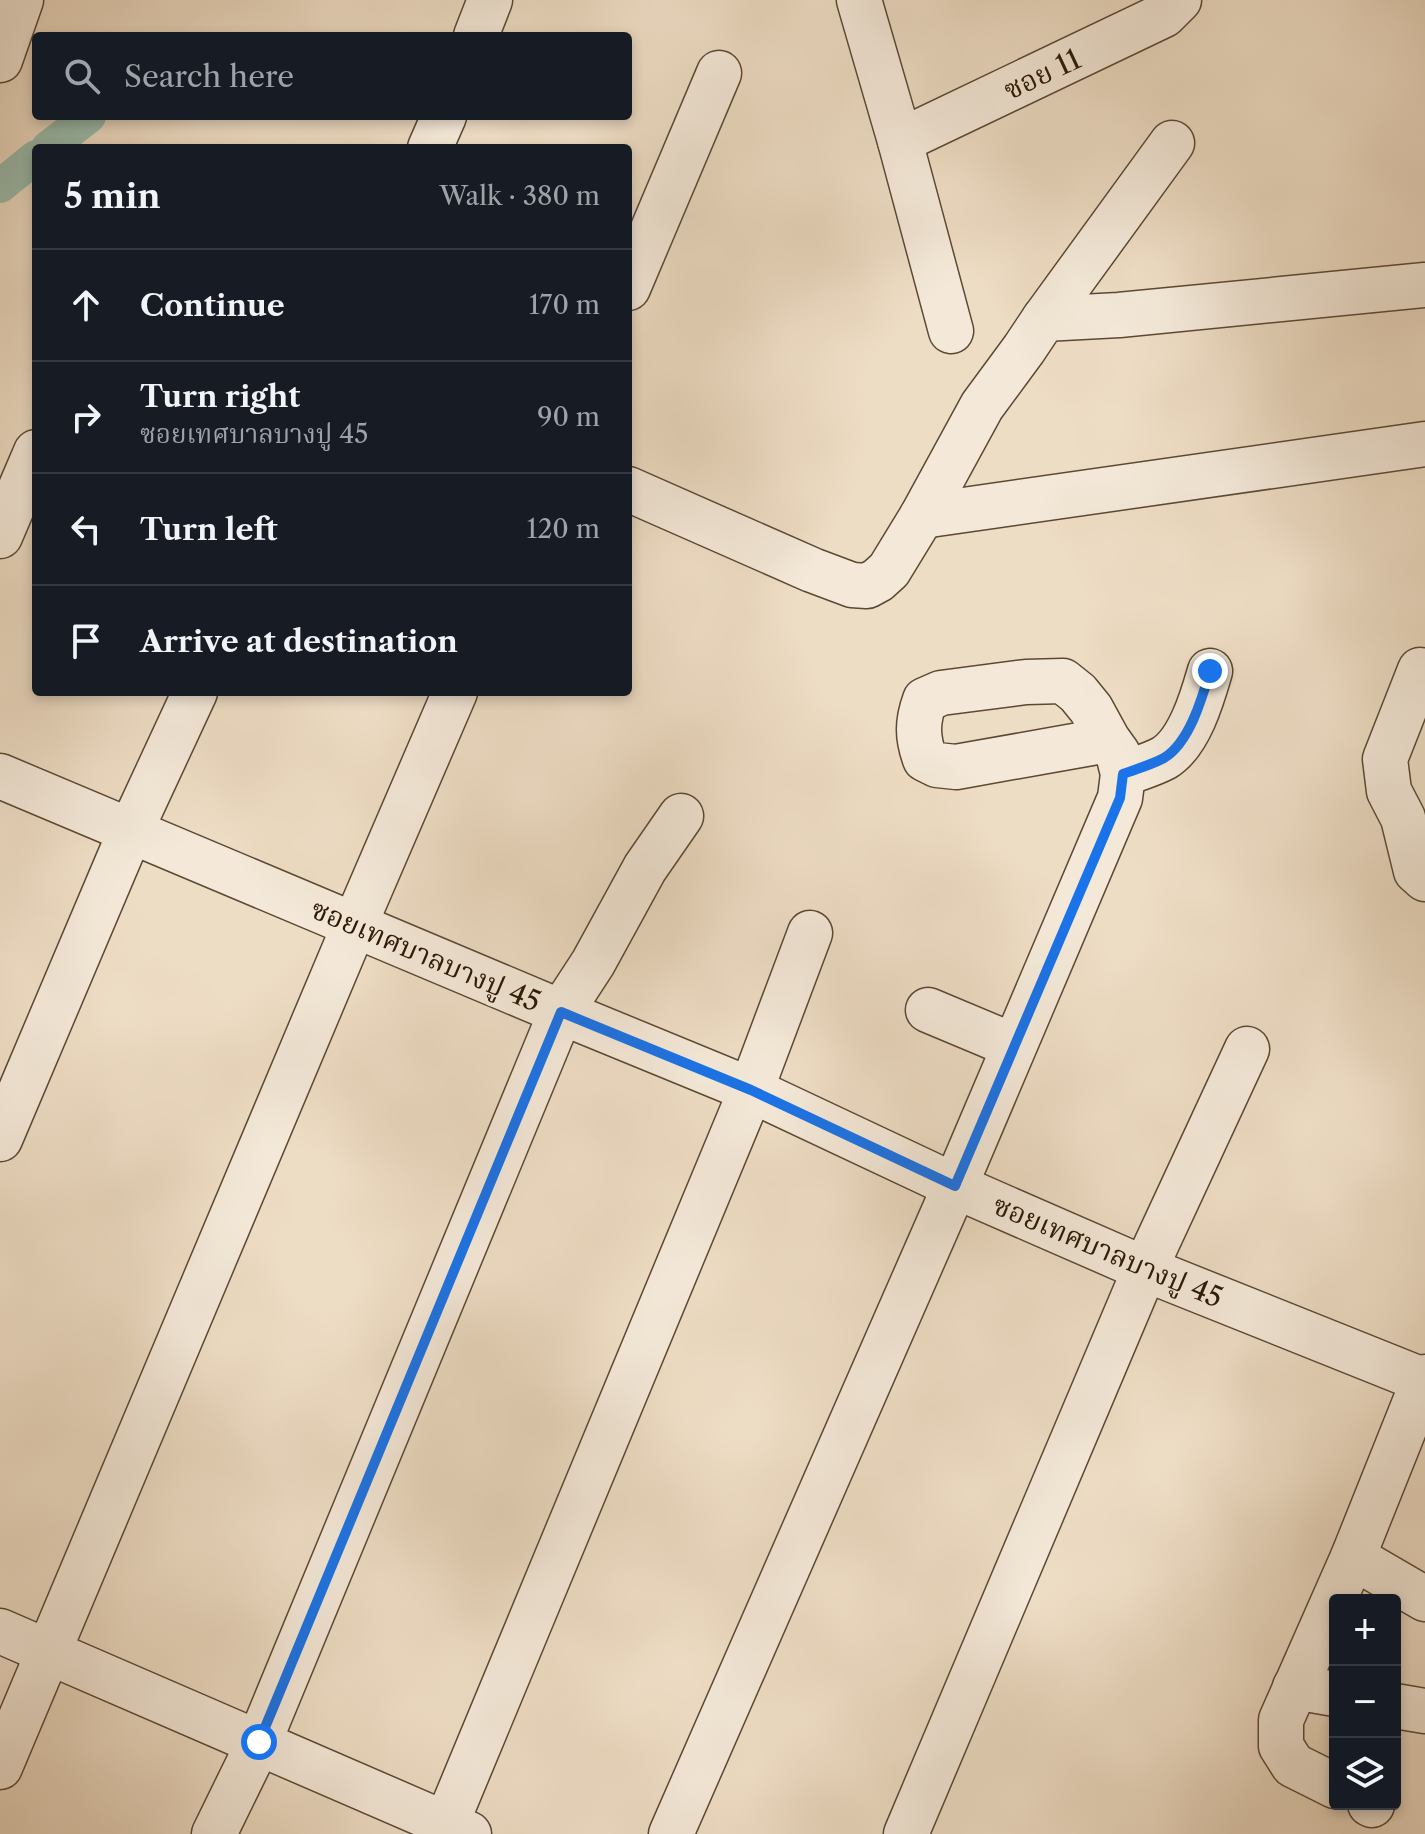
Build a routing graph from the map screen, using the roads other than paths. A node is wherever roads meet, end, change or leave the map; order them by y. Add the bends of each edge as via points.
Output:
1 (21, 0) edge
2 (490, 0) edge
3 (859, 0) edge
4 (1179, 0) edge
5 (478, 32) edge
6 (0, 60) edge
7 (719, 73) dead end
8 (442, 120) edge
9 (900, 141) junction
10 (1172, 143) dead end
11 (432, 144) edge
12 (632, 279) edge
13 (1425, 285) edge
14 (1044, 319) junction
15 (951, 331) dead end
16 (1425, 444) edge
17 (32, 461) edge
18 (632, 491) edge
19 (922, 516) junction
20 (0, 536) edge
21 (1420, 670) dead end
22 (1210, 671) dead end
23 (193, 696) edge
24 (453, 696) edge
25 (0, 776) edge
26 (681, 816) dead end
27 (131, 830) junction
28 (1425, 879) edge
29 (355, 924) junction
30 (810, 933) dead end
31 (928, 1010) dead end
32 (561, 1012) junction
33 (1014, 1046) junction
34 (1247, 1049) dead end
35 (751, 1090) junction
36 (0, 1139) edge
37 (955, 1186) junction
38 (1145, 1269) junction
39 (1425, 1379) edge
40 (1353, 1557) junction
41 (1425, 1599) edge
42 (0, 1631) edge
43 (48, 1652) junction
44 (1315, 1691) edge
45 (1401, 1707) edge
46 (1425, 1711) edge
47 (259, 1742) junction
48 (0, 1767) edge
49 (1329, 1783) edge
50 (453, 1831) edge
51 (214, 1834) edge
52 (671, 1834) edge
53 (906, 1834) edge

1 - 6 street
2 - 5 street
3 - 9 street
4 - 9 street, ซอย 11 via 1164,15
7 - 12 street
8 - 11 street
9 - 15 street
10 - 14 street
13 - 14 street
14 - 19 street via 982,406
16 - 19 street
17 - 20 street
18 - 19 street via 852,585 867,586 889,570
21 - 28 street via 1385,759 1389,791 1403,818 1416,871
22 - 33 street via 1178,747 1163,758 1115,757 1120,798
23 - 27 street
24 - 29 street
25 - 27 street, ซอยเทศบาลบางปู 45
26 - 32 street
27 - 29 street, ซอยเทศบาลบางปู 45
27 - 36 street
29 - 32 street, ซอยเทศบาลบางปู 45
29 - 43 street
30 - 35 street
31 - 33 street
32 - 35 street, ซอยเทศบาลบางปู 45
32 - 47 street
33 - 37 street
34 - 38 street
35 - 37 street, ซอยเทศบาลบางปู 45
35 - 50 street
37 - 38 street, ซอยเทศบาลบางปู 45
37 - 52 street
38 - 39 street, ซอยเทศบาลบางปู 45
38 - 53 street
39 - 40 street
40 - 41 street
40 - 44 street
42 - 43 street
43 - 47 street
43 - 48 street
44 - 49 street via 1281,1720 1281,1746 1293,1765
45 - 46 street
47 - 50 street
47 - 51 street

